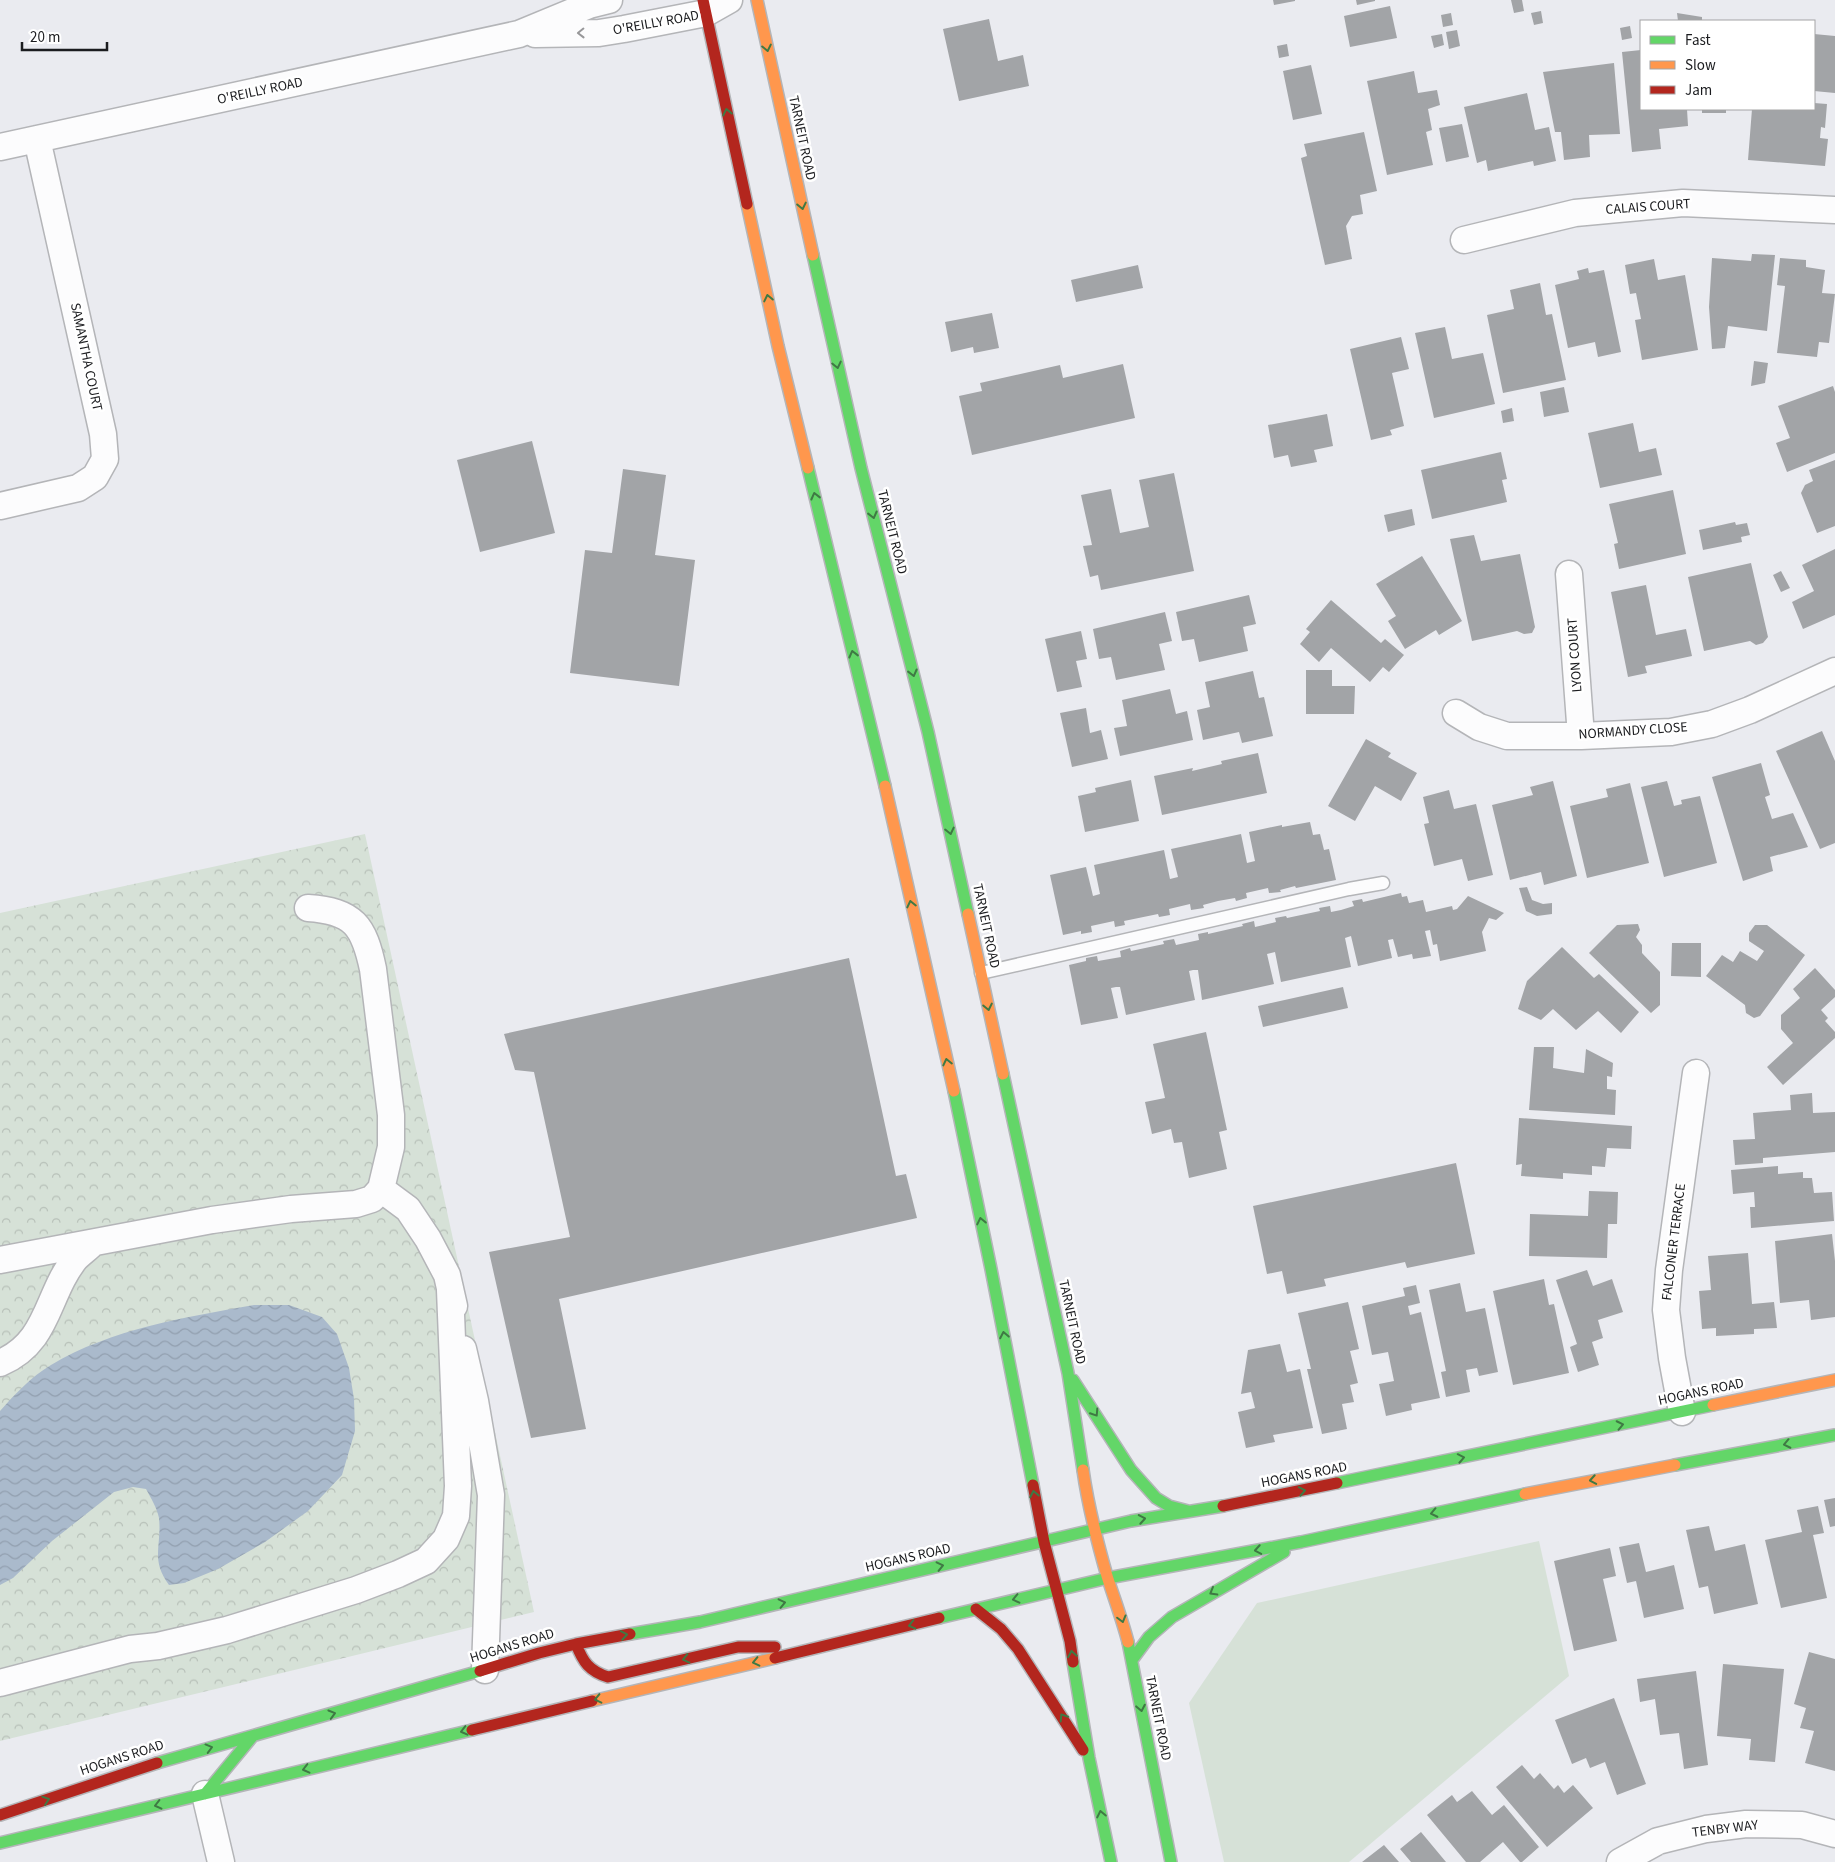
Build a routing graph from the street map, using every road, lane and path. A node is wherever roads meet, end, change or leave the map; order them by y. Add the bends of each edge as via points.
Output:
1 (609, 0) edge
2 (729, 0) edge
3 (757, 0) edge
4 (705, 7) edge
5 (519, 34) junction
6 (37, 139) junction
7 (0, 147) edge
8 (1835, 210) edge
9 (1464, 240) dead end
10 (0, 506) edge
11 (1569, 574) dead end
12 (1835, 671) edge
13 (1456, 714) dead end
14 (1581, 736) junction
15 (1383, 884) dead end
16 (308, 908) dead end
17 (981, 973) junction
18 (1696, 1073) dead end
19 (381, 1189) junction
20 (93, 1243) junction
21 (0, 1260) edge
22 (450, 1290) junction
23 (0, 1363) edge
24 (1068, 1373) junction
25 (1835, 1380) edge
26 (1682, 1412) junction
27 (1835, 1435) edge
28 (1188, 1511) junction
29 (1095, 1531) junction
30 (1044, 1542) junction
31 (1301, 1542) junction
32 (1108, 1578) junction
33 (1056, 1590) junction
34 (976, 1609) junction
35 (576, 1644) junction
36 (821, 1647) junction
37 (1132, 1660) junction
38 (485, 1670) junction
39 (0, 1683) edge
40 (252, 1736) junction
41 (1089, 1758) junction
42 (205, 1794) junction
43 (0, 1816) edge
44 (1835, 1834) edge
45 (0, 1843) edge
46 (221, 1862) edge
47 (1111, 1862) edge
48 (1171, 1862) edge
49 (1620, 1862) edge

1 - 5 street, O'REILLY ROAD
2 - 4 street, O'REILLY ROAD
3 -> 17 street, TARNEIT ROAD via 832,343 928,732
4 -> 5 street, O'REILLY ROAD via 599,33
30 -> 4 street via 954,1095 873,735 778,346
5 - 6 street, O'REILLY ROAD
6 - 7 street, O'REILLY ROAD
6 - 10 street, SAMANTHA COURT via 103,434 104,459 95,477 78,488
8 - 9 street, CALAIS COURT via 1683,203 1575,213
11 - 14 street, LYON COURT
12 - 14 street, NORMANDY CLOSE via 1712,724 1671,732
13 - 14 street, NORMANDY CLOSE via 1479,728 1507,736
15 - 17 lane
16 - 19 street via 346,916 358,928 368,947 391,1115 391,1147
17 -> 24 street, TARNEIT ROAD
18 - 26 street, FALCONER TERRACE via 1668,1270 1666,1310
19 - 20 street via 372,1199 356,1204 212,1220
19 - 22 street via 408,1209 447,1275
20 - 21 street
20 - 23 street via 68,1270 33,1338 18,1354
22 - 38 street via 475,1401 491,1495
22 - 39 street via 458,1486 456,1516 446,1539 426,1561 356,1590 226,1630 130,1649
24 -> 28 street via 1131,1470 1156,1498 1169,1506
24 - 29 street, TARNEIT ROAD
25 - 26 street, HOGANS ROAD
28 -> 26 street, HOGANS ROAD
27 -> 31 street via 1578,1482
29 -> 28 street, HOGANS ROAD
29 - 30 street, HOGANS ROAD
29 - 32 street, TARNEIT ROAD
30 - 33 street
35 -> 30 street, HOGANS ROAD via 700,1622
31 -> 32 street
31 -> 37 street via 1172,1617 1149,1637
32 - 33 street
32 -> 37 street, TARNEIT ROAD
33 -> 34 street
41 -> 33 street via 1070,1641
34 -> 36 street
41 -> 34 street via 1018,1649 1001,1629
36 -> 35 street via 738,1647 608,1677 594,1673 583,1664
35 - 38 street, HOGANS ROAD
36 -> 42 street
37 -> 48 street, TARNEIT ROAD
40 -> 38 street, HOGANS ROAD
40 - 42 street
43 -> 40 street, HOGANS ROAD via 166,1759
47 -> 41 street
42 -> 45 street
42 - 46 street
44 - 49 street, TENBY WAY via 1802,1825 1746,1824 1706,1829 1658,1841

